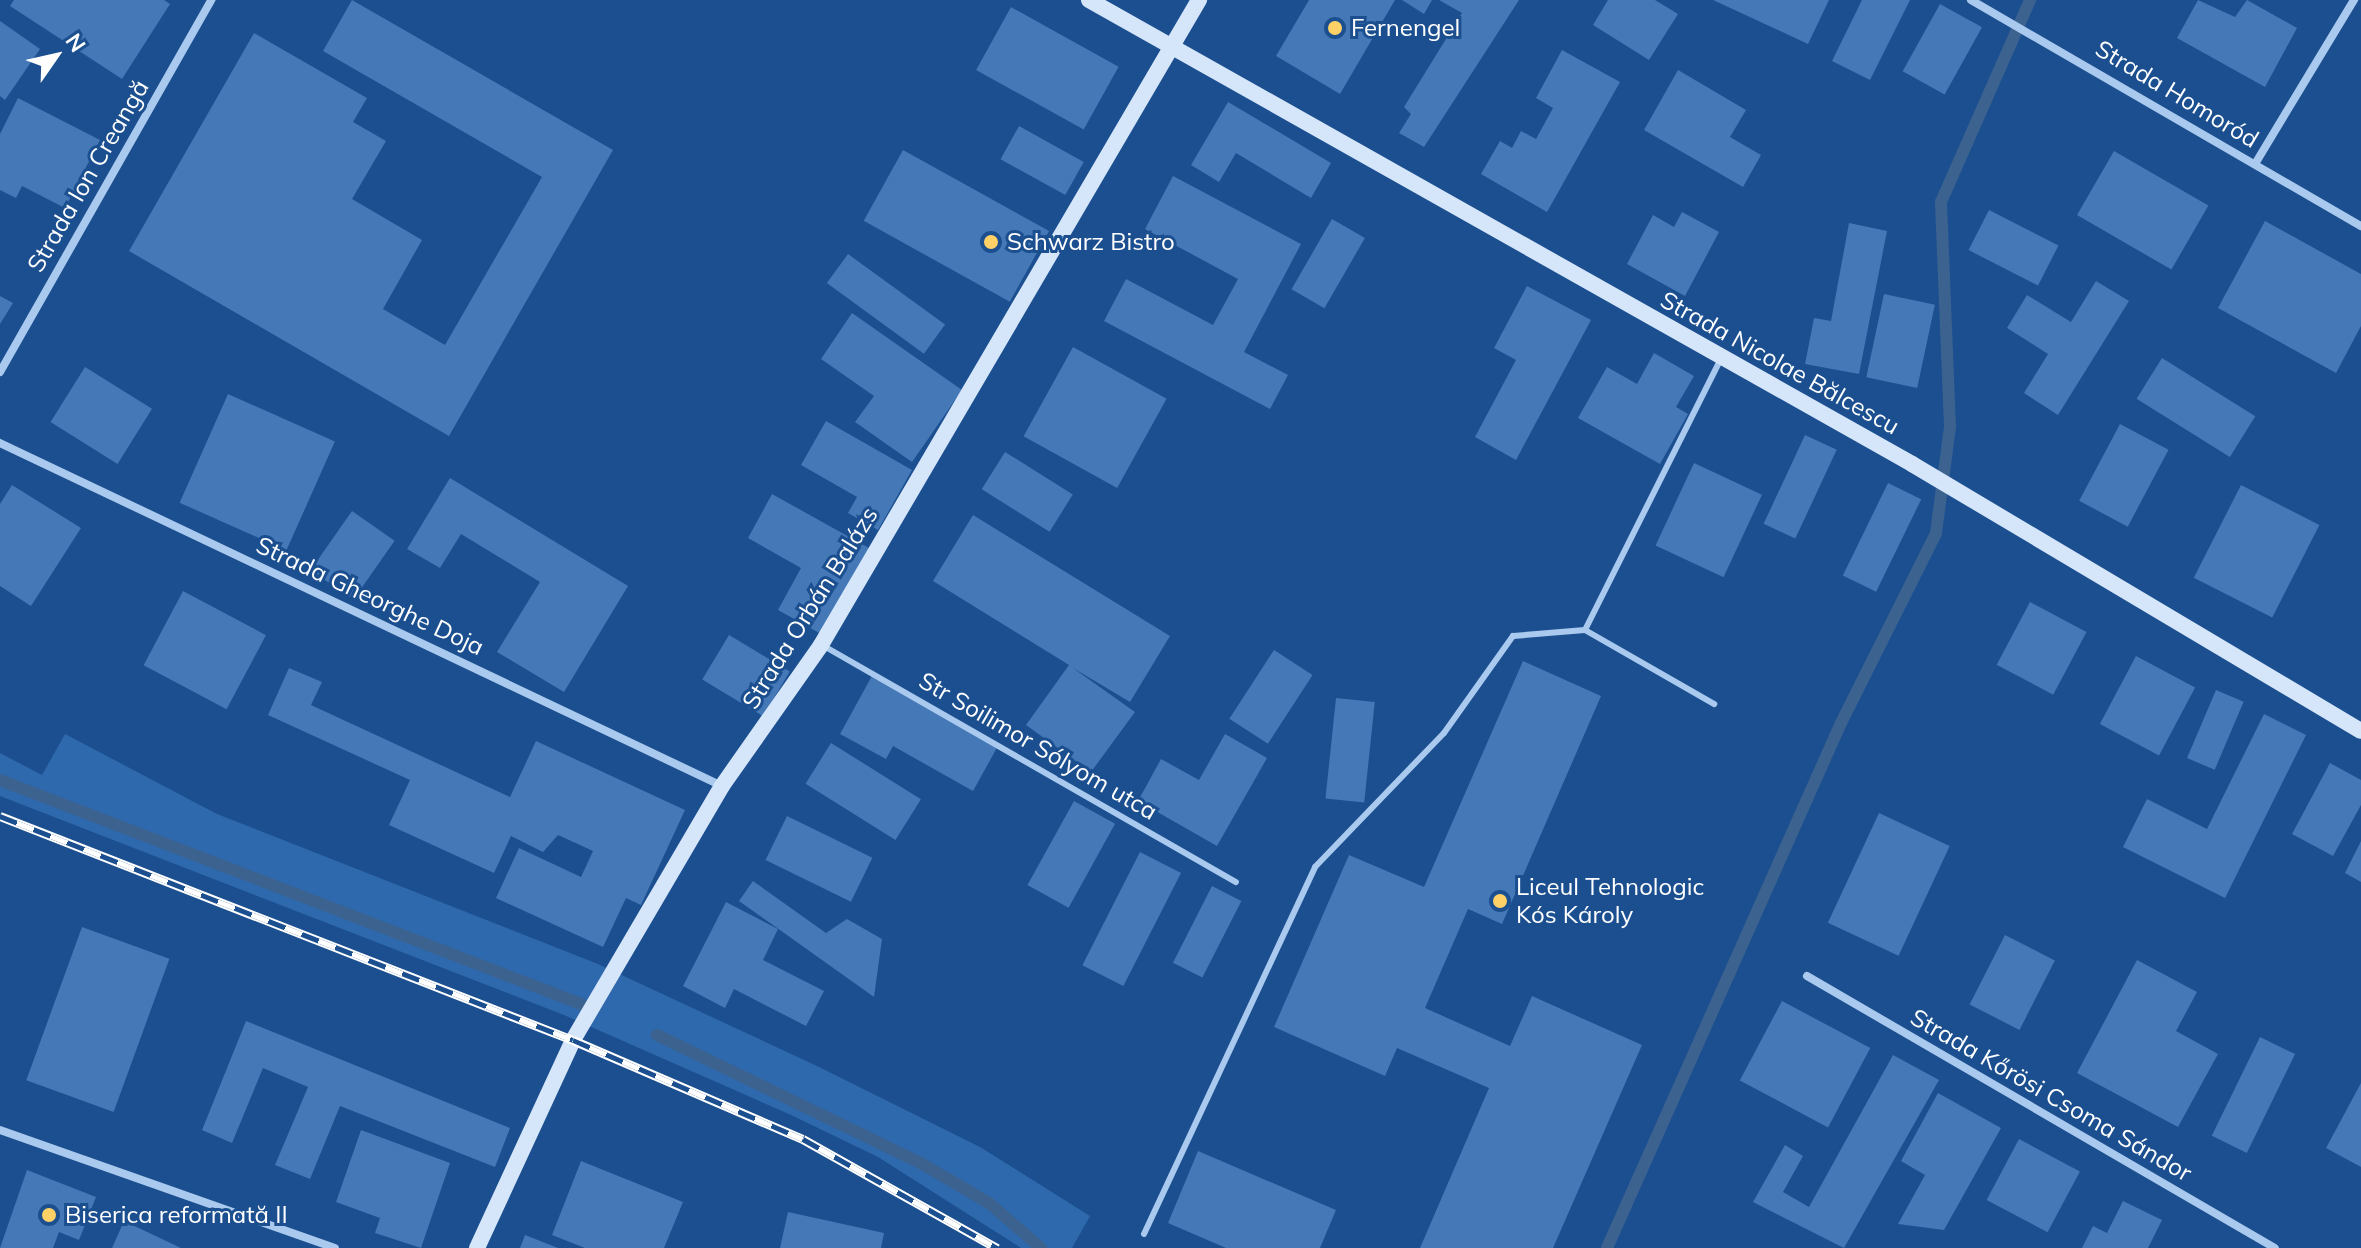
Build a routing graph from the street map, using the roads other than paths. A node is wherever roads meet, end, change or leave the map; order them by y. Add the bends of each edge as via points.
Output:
1 (211, 0) edge
2 (1089, 0) edge
3 (1199, 0) edge
4 (1971, 0) edge
5 (2354, 0) edge
6 (1172, 44) junction
7 (2255, 164) junction
8 (2361, 226) edge
9 (1722, 357) junction
10 (0, 372) edge
11 (0, 443) edge
12 (1585, 630) junction
13 (821, 645) junction
14 (1714, 704) dead end
15 (2361, 731) edge
16 (722, 786) junction
17 (1236, 882) dead end
18 (1807, 976) dead end
19 (0, 1130) edge
20 (1144, 1234) dead end
21 (335, 1248) edge
22 (477, 1248) edge
23 (2275, 1248) edge

1 - 10 street, Strada Ion Creangă
2 - 6 main road, Strada Nicolae Bălcescu
3 - 6 main road, Strada Orbán Balázs
4 - 7 street, Strada Homoród
5 - 7 street
6 - 9 main road, Strada Nicolae Bălcescu
6 - 13 main road, Strada Orbán Balázs
7 - 8 street, Strada Homoród
9 - 12 lane
9 - 15 main road, Strada Nicolae Bălcescu
11 - 16 street, Strada Gheorghe Doja
12 - 14 lane
12 - 20 lane via 1513,636 1444,733 1315,867
13 - 16 main road, Strada Orbán Balázs
13 - 17 lane, Str Soilimor Sólyom utca
16 - 22 main road, Strada Orbán Balázs via 573,1040
18 - 23 street, Strada Kőrösi Csoma Sándor
19 - 21 street

